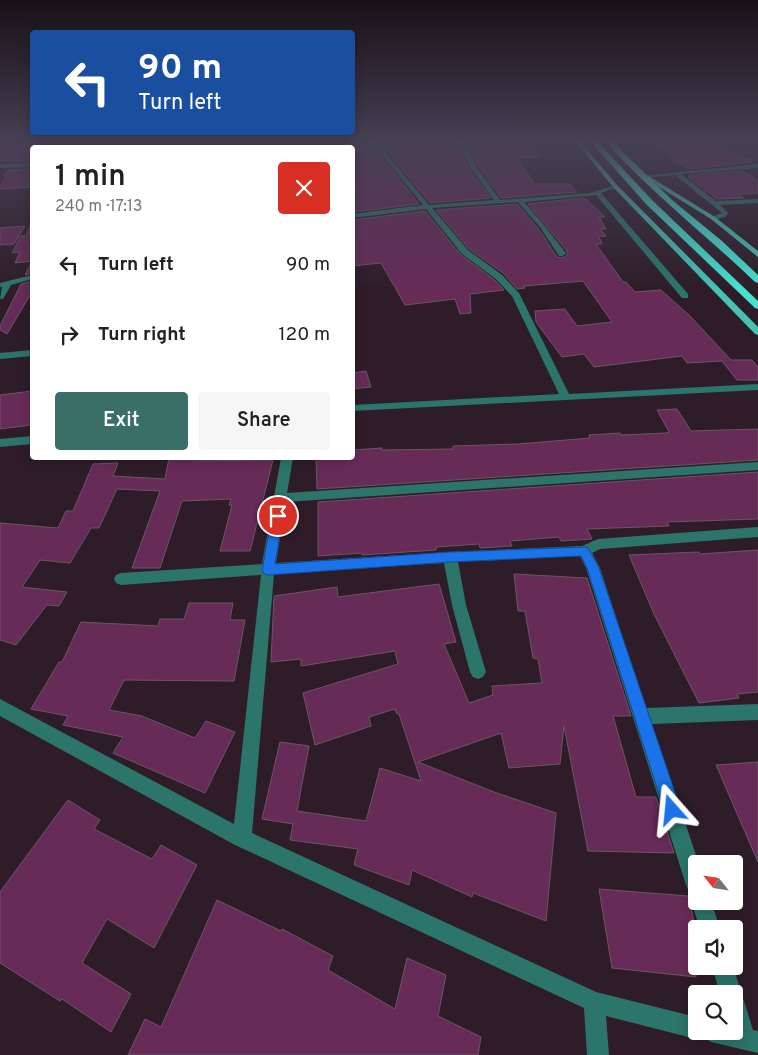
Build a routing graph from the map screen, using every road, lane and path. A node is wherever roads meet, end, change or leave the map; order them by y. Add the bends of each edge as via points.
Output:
1 (412, 190) edge
2 (490, 190) edge
3 (606, 190) edge
4 (619, 190) edge
5 (639, 190) edge
6 (659, 190) edge
7 (668, 190) edge
8 (698, 190) edge
9 (598, 194) junction
10 (520, 201) junction
11 (758, 201) edge
12 (498, 202) junction
13 (715, 203) junction
14 (426, 208) junction
15 (355, 216) edge
16 (713, 218) junction
17 (562, 254) dead end
18 (758, 255) edge
19 (30, 278) edge
20 (758, 280) edge
21 (4, 284) edge
22 (685, 296) dead end
23 (0, 297) edge
24 (758, 306) edge
25 (758, 332) edge
26 (30, 353) edge
27 (0, 356) edge
28 (758, 387) edge
29 (566, 398) junction
30 (355, 408) edge
31 (30, 440) edge
32 (0, 443) edge
33 (287, 460) edge
34 (758, 466) edge
35 (281, 498) junction
36 (758, 532) edge
37 (584, 551) junction
38 (450, 557) junction
39 (268, 570) junction
40 (121, 579) dead end
41 (478, 672) dead end
42 (0, 707) edge
43 (758, 712) edge
44 (643, 716) junction
45 (242, 838) junction
46 (688, 859) edge
47 (594, 1002) junction
48 (743, 1022) edge
49 (688, 1026) edge
50 (752, 1041) edge
51 (598, 1055) edge

1 - 14 street
2 - 12 street
3 - 9 street
4 - 25 main road
5 - 24 highway
6 - 20 highway
7 - 16 main road
8 - 13 street
9 - 10 street
9 - 22 street
10 - 12 street
10 - 17 street
11 - 13 street
12 - 14 street
13 - 16 street via 725,213
14 - 15 street
14 - 29 street via 465,252 516,294
16 - 18 main road
19 - 21 street
21 - 23 street
26 - 27 street
28 - 29 street
29 - 30 street
31 - 32 street
33 - 35 street
34 - 35 street
35 - 39 street
36 - 37 street via 598,544
37 - 38 street
37 - 44 street via 593,568
38 - 39 street
38 - 41 street via 459,605
39 - 40 street
39 - 45 street
42 - 45 street
43 - 44 street
44 - 46 street
45 - 47 street
47 - 49 street
47 - 51 street
48 - 50 street

